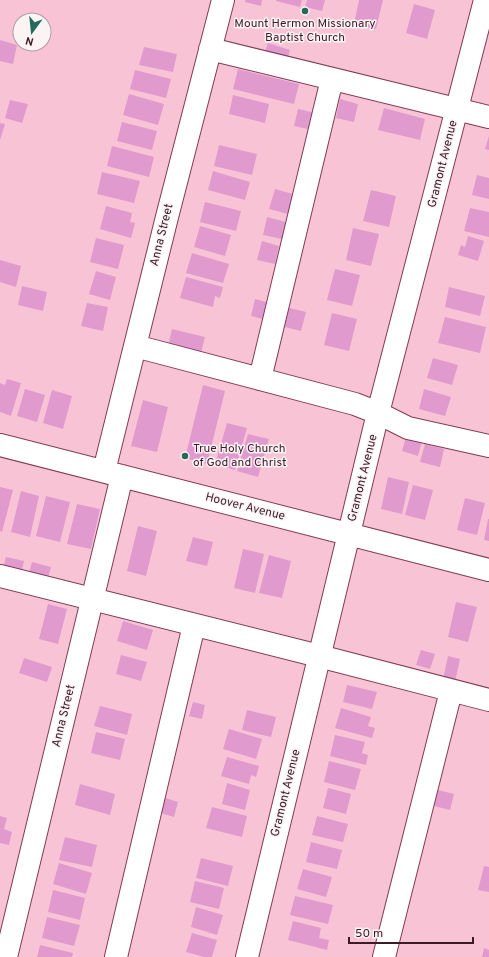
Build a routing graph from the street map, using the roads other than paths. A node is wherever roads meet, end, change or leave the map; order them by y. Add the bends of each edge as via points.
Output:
1 (223, 0) edge
2 (486, 0) edge
3 (210, 49) junction
4 (332, 79) junction
5 (457, 110) junction
6 (489, 117) edge
7 (135, 346) junction
8 (260, 379) junction
9 (378, 413) junction
10 (0, 445) edge
11 (489, 446) edge
12 (113, 474) junction
13 (349, 534) junction
14 (489, 570) edge
15 (0, 576) edge
16 (92, 599) junction
17 (194, 625) junction
18 (319, 656) junction
19 (451, 690) junction
20 (489, 700) edge
21 (6, 957) edge
22 (116, 957) edge
23 (247, 957) edge
24 (384, 957) edge

1 - 3 street, Anna Street
2 - 5 street, Gramont Avenue
3 - 4 street
3 - 7 street, Anna Street
4 - 5 street
4 - 8 street
5 - 6 street
5 - 9 street, Gramont Avenue
7 - 8 street
7 - 12 street, Anna Street
8 - 9 street via 355,404
9 - 11 street via 408,428
9 - 13 street, Gramont Avenue
10 - 12 street, Hoover Avenue
12 - 13 street, Hoover Avenue
12 - 16 street, Anna Street
13 - 14 street, Hoover Avenue
13 - 18 street, Gramont Avenue
15 - 16 street
16 - 17 street
16 - 21 street, Anna Street
17 - 18 street
17 - 22 street
18 - 19 street
18 - 23 street, Gramont Avenue
19 - 20 street
19 - 24 street

